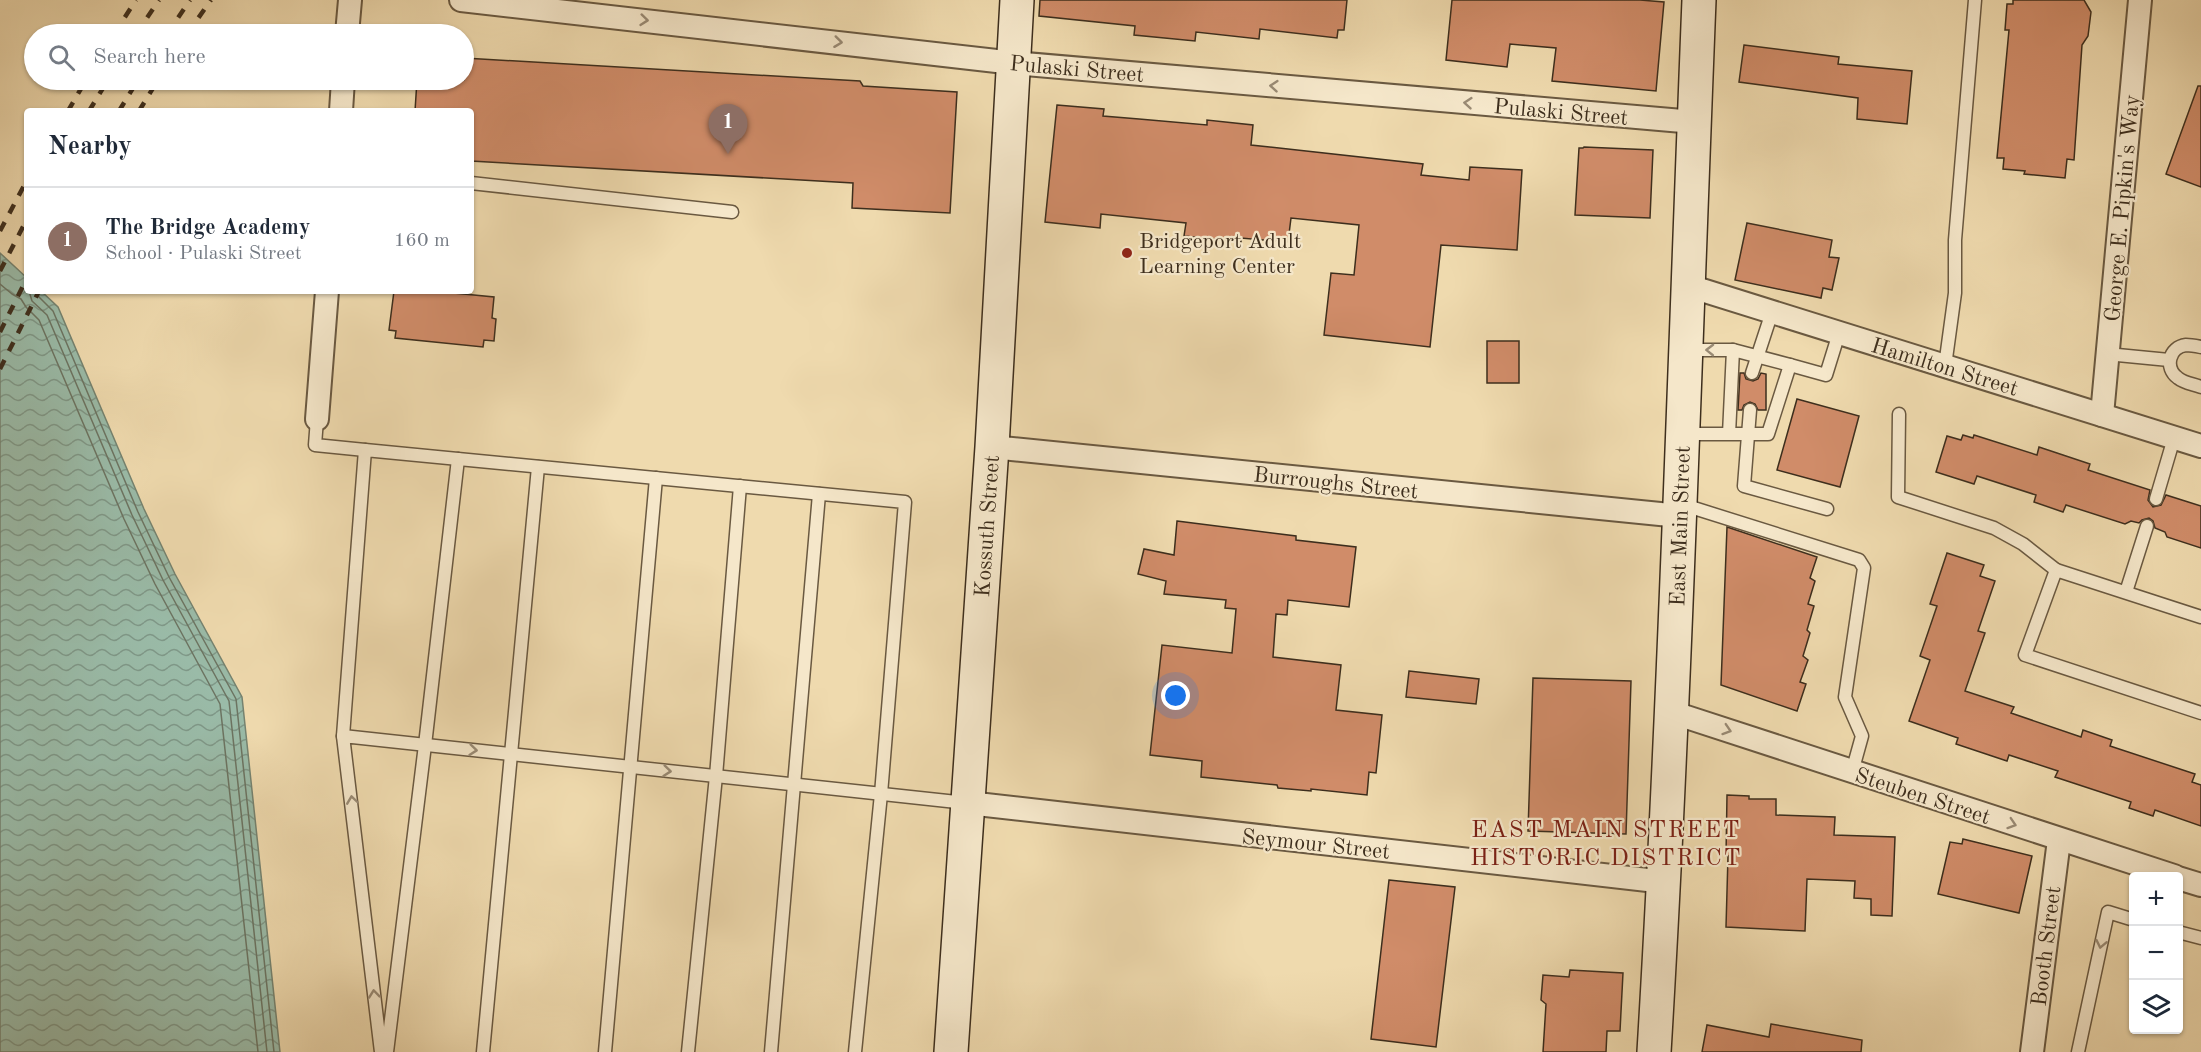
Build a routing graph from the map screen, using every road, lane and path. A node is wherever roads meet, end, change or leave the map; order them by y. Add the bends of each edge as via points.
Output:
1 (350, 0) edge
2 (461, 0) edge
3 (1017, 0) edge
4 (1699, 0) edge
5 (1975, 0) edge
6 (2140, 0) edge
7 (348, 24) edge
8 (1014, 63) junction
9 (343, 90) edge
10 (341, 108) edge
11 (1694, 122) junction
12 (474, 183) edge
13 (732, 212) dead end
14 (1689, 286) junction
15 (327, 294) edge
16 (1772, 312) junction
17 (1839, 333) junction
18 (2201, 347) edge
19 (1687, 350) junction
20 (1733, 350) junction
21 (2107, 354) junction
22 (1758, 357) junction
23 (2169, 360) junction
24 (1790, 365) junction
25 (1945, 366) junction
26 (1752, 373) dead end
27 (2201, 387) edge
28 (1750, 410) dead end
29 (1899, 414) dead end
30 (2102, 415) junction
31 (317, 419) joint
32 (1683, 434) junction
33 (1729, 434) junction
34 (1750, 434) junction
35 (2174, 438) junction
36 (2201, 446) edge
37 (992, 447) junction
38 (365, 450) junction
39 (458, 459) junction
40 (538, 467) junction
41 (656, 478) junction
42 (740, 486) junction
43 (819, 494) junction
44 (2156, 499) dead end
45 (1827, 509) dead end
46 (1680, 510) junction
47 (2147, 526) dead end
48 (2056, 570) junction
49 (2126, 592) junction
50 (2201, 617) edge
51 (1671, 712) junction
52 (2201, 713) edge
53 (343, 736) junction
54 (425, 745) junction
55 (511, 754) junction
56 (630, 767) junction
57 (1852, 772) junction
58 (716, 776) junction
59 (795, 785) junction
60 (881, 794) junction
61 (968, 803) junction
62 (2059, 840) junction
63 (2160, 872) edge
64 (2183, 879) edge
65 (1665, 882) junction
66 (2201, 885) edge
67 (2129, 919) edge
68 (2183, 933) edge
69 (2201, 938) edge
70 (381, 1052) edge
71 (387, 1052) edge
72 (483, 1052) edge
73 (605, 1052) edge
74 (688, 1052) edge
75 (771, 1052) edge
76 (855, 1052) edge
77 (951, 1052) edge
78 (1654, 1052) edge
79 (2032, 1052) edge
80 (2078, 1052) edge

1 - 7 street
2 -> 8 street, Pulaski Street
3 - 8 main road, Kossuth Street
4 - 11 main road, East Main Street
5 - 25 lane via 1955,240 1955,293
6 - 21 street, George E. Pipkin's Way
11 -> 8 street, Pulaski Street
8 - 37 main road, Kossuth Street
9 - 10 street
11 - 14 main road, East Main Street
12 - 13 lane
14 - 16 street, Hamilton Street
14 - 19 main road, East Main Street
15 - 31 street
16 - 17 street, Hamilton Street
16 - 22 lane
17 - 24 lane via 1826,375
17 - 25 street, Hamilton Street
18 - 23 lane via 2184,345 2174,350
20 -> 19 lane
19 - 32 main road, East Main Street
20 - 22 lane
20 - 33 lane
21 - 23 lane
21 - 30 street, George E. Pipkin's Way
22 - 24 lane
22 - 26 lane
23 - 27 lane via 2177,378
24 - 34 lane via 1768,434
25 - 30 street, Hamilton Street
28 - 34 lane
29 - 48 lane via 1898,497 1994,528 2023,544
30 - 35 street, Hamilton Street
31 - 38 lane via 315,445
32 - 33 lane
32 - 46 main road, East Main Street
33 - 34 lane
34 - 45 lane via 1744,486
35 - 36 street, Hamilton Street
35 - 44 lane
37 - 46 street, Burroughs Street
37 - 61 main road, Kossuth Street
38 - 39 lane
38 - 53 lane
39 - 40 lane
39 - 54 lane
40 - 41 lane
40 - 55 lane
41 - 42 lane
41 - 56 lane
42 - 43 lane
42 - 58 lane
43 - 59 lane
43 - 60 lane via 905,502
46 - 51 main road, East Main Street
46 - 57 lane via 1859,560 1864,568 1845,697 1862,736
47 - 49 lane
48 - 49 lane
48 - 52 lane via 2025,655
49 - 50 lane
51 -> 57 street, Steuben Street
51 - 65 main road, East Main Street
53 - 54 lane
70 -> 53 lane
54 -> 55 lane
54 - 71 lane
55 - 56 lane
55 - 72 lane
56 -> 58 lane
56 - 73 lane
57 -> 62 street, Steuben Street
58 - 59 lane
58 - 74 lane
59 - 60 lane
59 - 75 lane
60 - 61 lane
60 - 76 lane
61 - 65 street, Seymour Street
61 - 77 main road, Kossuth Street
62 - 63 street, Steuben Street
62 - 79 street, Booth Street
64 - 66 street, Steuben Street
65 - 78 main road, East Main Street
67 -> 80 lane via 2108,912
68 - 69 lane

